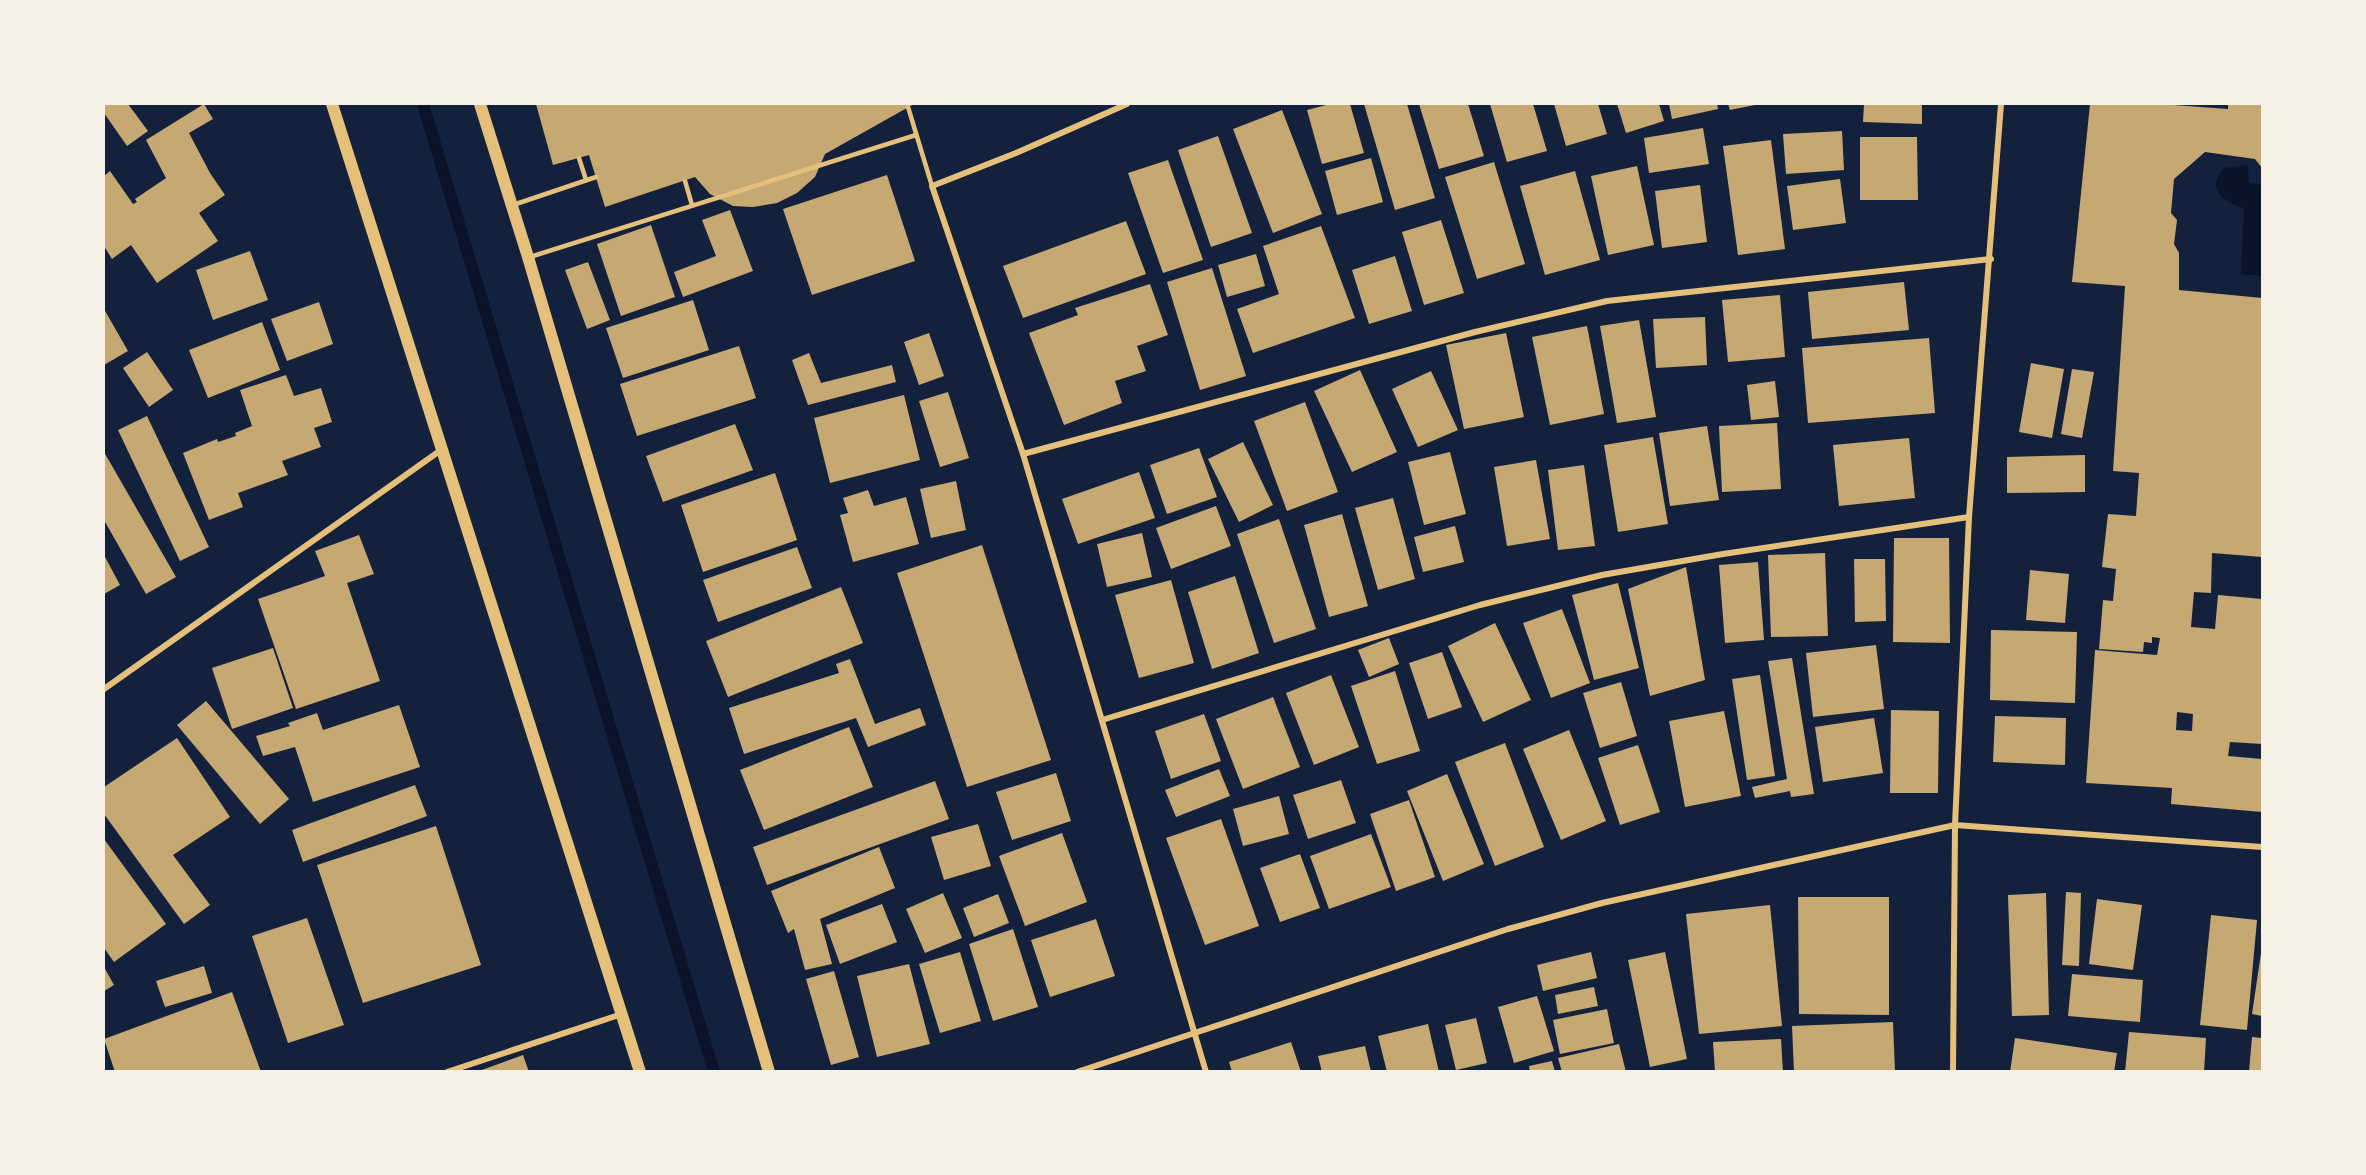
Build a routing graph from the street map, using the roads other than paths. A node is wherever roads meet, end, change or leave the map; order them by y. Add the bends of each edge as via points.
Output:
1 (332, 104) edge
2 (480, 104) edge
3 (1134, 104) edge
4 (2001, 104) edge
5 (1125, 105) edge
6 (908, 107) dead end
7 (916, 135) junction
8 (579, 158) dead end
9 (596, 177) dead end
10 (586, 180) junction
11 (685, 181) dead end
12 (932, 186) junction
13 (692, 205) junction
14 (511, 206) junction
15 (528, 257) junction
16 (1991, 259) junction
17 (441, 450) junction
18 (1023, 454) junction
19 (1969, 517) junction
20 (104, 689) edge
21 (1102, 720) junction
22 (1955, 825) junction
23 (2262, 847) edge
24 (622, 1014) junction
25 (1196, 1031) junction
26 (447, 1071) edge
27 (640, 1071) edge
28 (769, 1071) edge
29 (1077, 1071) edge
30 (1206, 1071) edge
31 (1953, 1071) edge

1 - 17 main road
2 - 14 main road
3 - 5 street
4 - 16 street
5 - 12 street
6 - 7 lane
7 - 12 lane
7 - 13 lane
8 - 10 lane
9 - 10 lane
10 - 14 lane
11 - 13 lane
12 - 18 street
13 - 15 lane
14 - 15 main road
15 - 28 main road
16 - 18 street via 1607,301 1463,335
16 - 19 street
17 - 20 street
17 - 24 main road
18 - 21 street
19 - 21 street via 1602,575 1480,605
19 - 22 street
21 - 25 street
22 - 23 street
22 - 25 street via 1602,903 1497,932
22 - 31 street
24 - 26 street
24 - 27 main road
25 - 29 street
25 - 30 street

